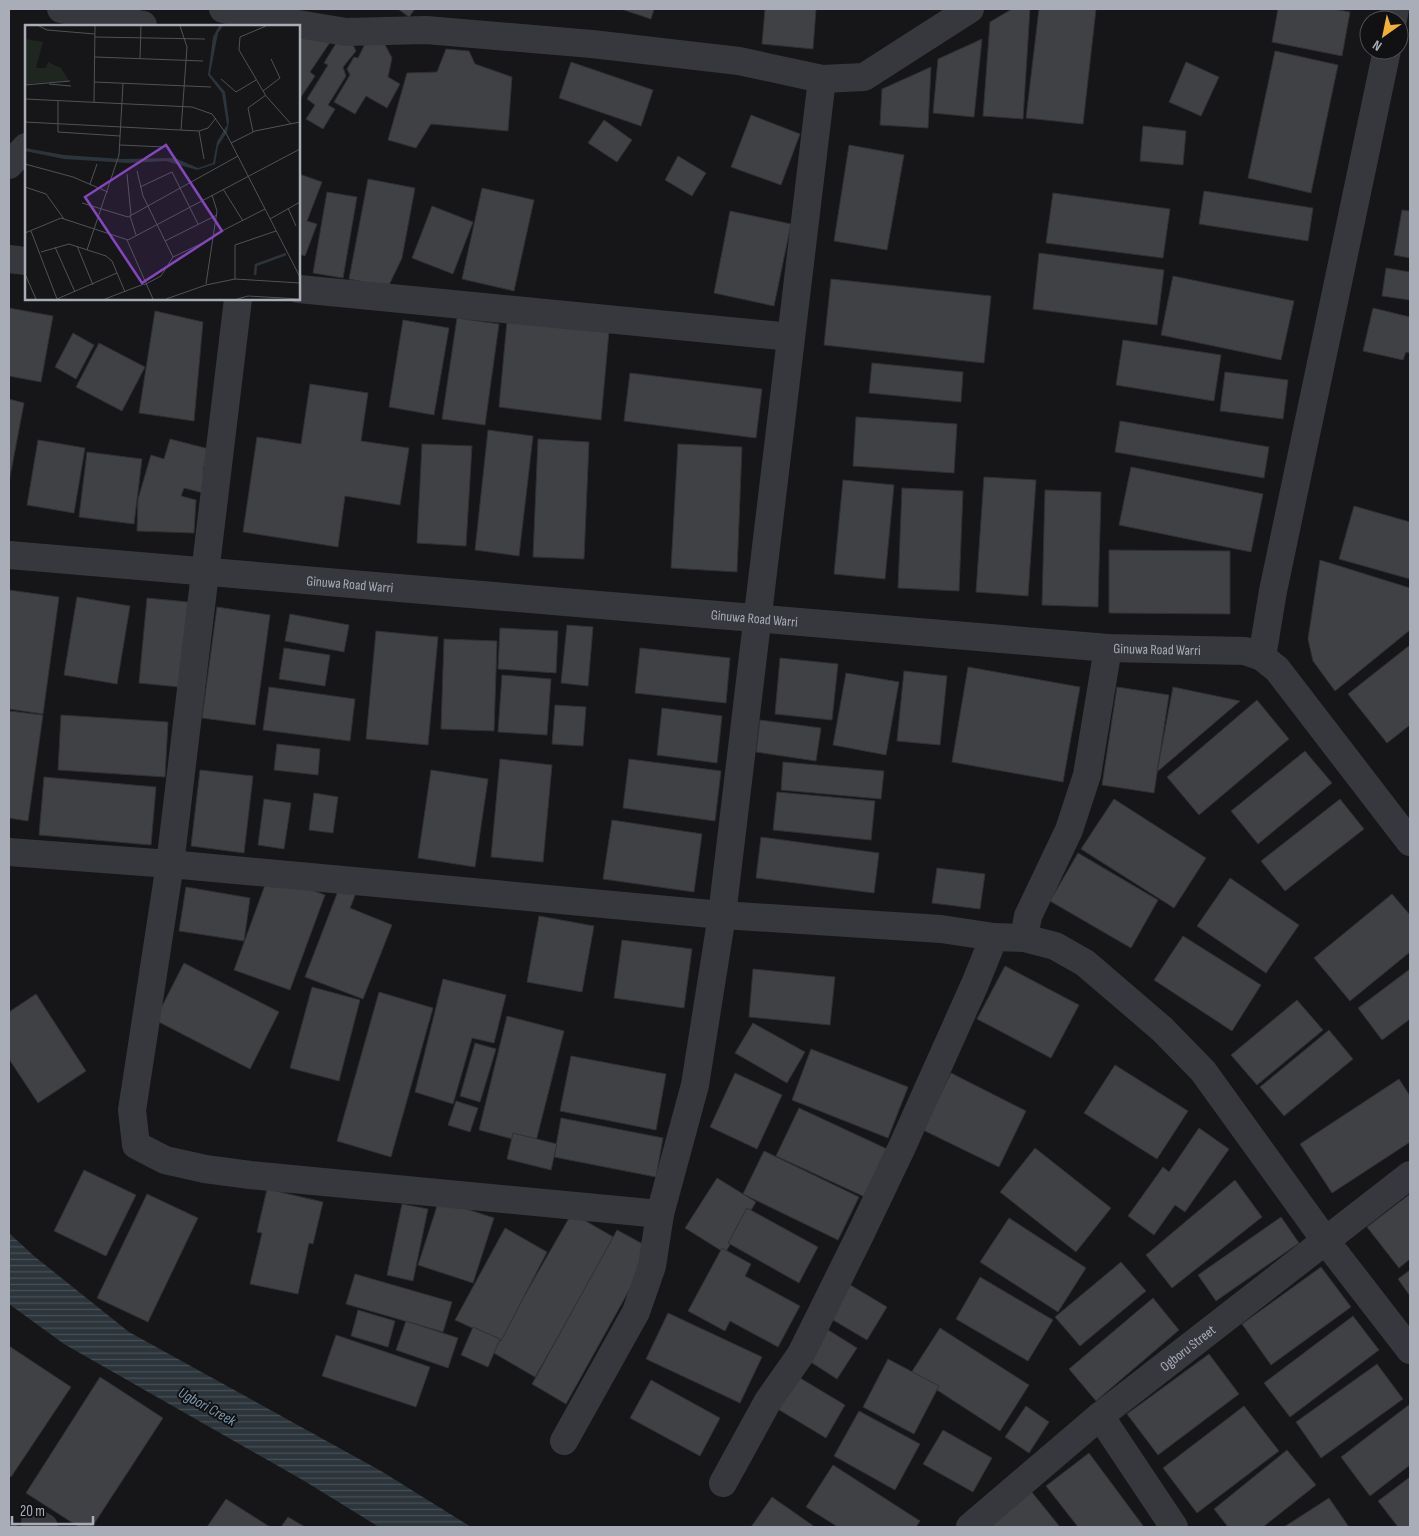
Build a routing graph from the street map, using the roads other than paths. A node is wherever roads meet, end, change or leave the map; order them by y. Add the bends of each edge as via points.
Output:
1 (61, 9) edge
2 (223, 9) edge
3 (970, 9) edge
4 (147, 20) edge
5 (1385, 60) edge
6 (822, 79) junction
7 (25, 148) edge
8 (9, 166) edge
9 (9, 260) edge
10 (25, 261) edge
11 (300, 289) edge
12 (238, 300) edge
13 (791, 337) junction
14 (9, 554) edge
15 (205, 571) junction
16 (758, 619) junction
17 (1108, 648) junction
18 (1262, 657) junction
19 (1410, 842) edge
20 (9, 852) edge
21 (170, 864) junction
22 (722, 915) junction
23 (994, 937) junction
24 (1024, 938) junction
25 (1410, 1175) edge
26 (660, 1214) junction
27 (1325, 1240) junction
28 (1410, 1350) edge
29 (1100, 1416) junction
30 (564, 1441) dead end
31 (723, 1484) dead end
32 (970, 1527) edge
33 (1174, 1527) edge

1 - 4 street
2 - 6 street via 346,32 426,30 739,60
3 - 6 street via 864,77
5 - 18 street via 1273,591
6 - 13 street
7 - 8 street
9 - 10 street
11 - 13 street
12 - 15 street
13 - 16 street
14 - 15 street, Ginuwa Road Warri
15 - 16 street, Ginuwa Road Warri
15 - 21 street
16 - 17 street, Ginuwa Road Warri
16 - 22 street
17 - 18 street, Ginuwa Road Warri via 1245,651
17 - 24 street via 1087,776 1069,830 1028,916
18 - 19 street, Ginuwa Road Warri via 1277,669
20 - 21 street
21 - 22 street
21 - 26 street via 132,1110 136,1145 165,1160 250,1175
22 - 23 street via 921,928
22 - 26 street via 695,1085
23 - 24 street
23 - 31 street via 906,1138 801,1354 768,1401
24 - 27 street via 1055,946 1085,963 1162,1029 1203,1071
25 - 27 street, Ogboru Street
26 - 30 street via 652,1266 636,1312
27 - 28 street
27 - 29 street, Ogboru Street
29 - 32 street, Ogboru Street
29 - 33 street

